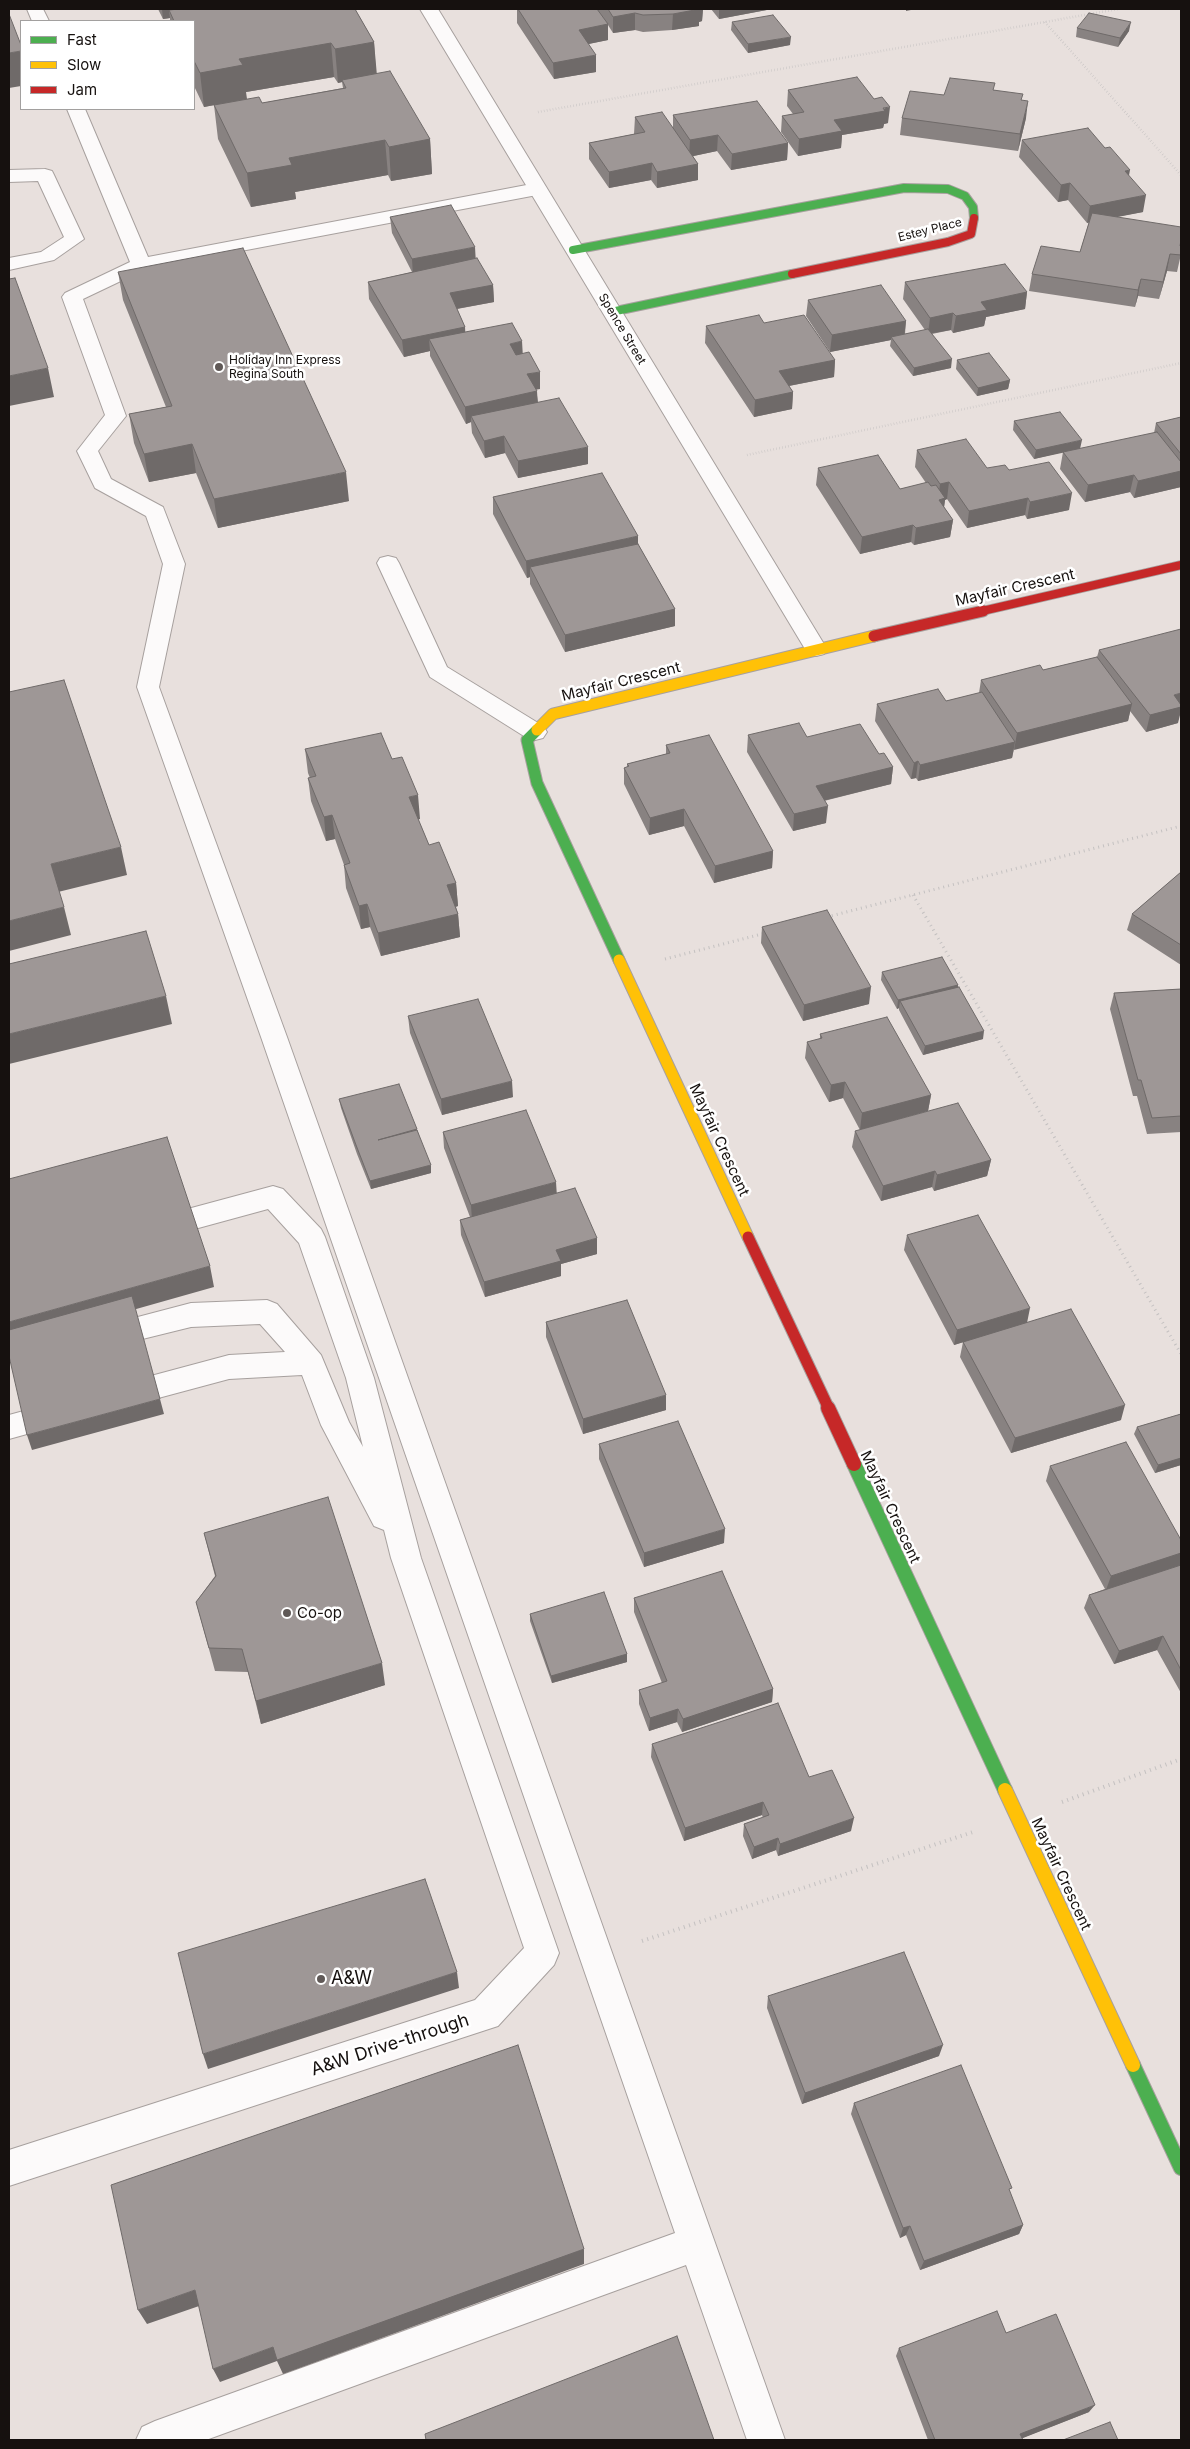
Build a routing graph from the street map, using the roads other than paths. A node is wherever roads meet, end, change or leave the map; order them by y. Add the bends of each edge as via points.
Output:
1 (428, 9) edge
2 (76, 110) edge
3 (9, 176) edge
4 (537, 189) junction
5 (573, 250) junction
6 (9, 264) edge
7 (141, 264) junction
8 (611, 312) junction
9 (388, 563) dead end
10 (1181, 565) edge
11 (816, 649) junction
12 (535, 732) junction
13 (134, 1234) edge
14 (86, 1342) edge
15 (311, 1363) junction
16 (9, 1427) edge
17 (406, 1558) junction
18 (9, 2168) edge
19 (1181, 2168) edge
20 (697, 2242) junction
21 (155, 2440) edge
22 (766, 2440) edge

1 - 4 street, Spence Street
2 - 7 street
3 - 6 street via 45,175 74,239 47,256
4 - 5 street, Spence Street
4 - 7 street
5 - 8 street, Spence Street
5 - 8 street, Estey Place via 904,188 948,190 965,196 974,207 975,222 971,234 948,242
7 - 20 street via 72,297 116,416 87,451 102,483 155,512 174,564 148,687
8 - 11 street, Spence Street
9 - 12 street via 438,672
10 - 11 street, Mayfair Crescent
11 - 12 street, Mayfair Crescent via 554,714
12 - 19 street, Mayfair Crescent via 527,740 537,783
13 - 17 street via 273,1197 311,1238 360,1378
14 - 15 street via 191,1314 267,1312
15 - 16 street via 230,1367
15 - 17 street via 336,1425
17 - 18 street, A&W Drive-through via 542,1953 486,2014
20 - 21 street
20 - 22 street

